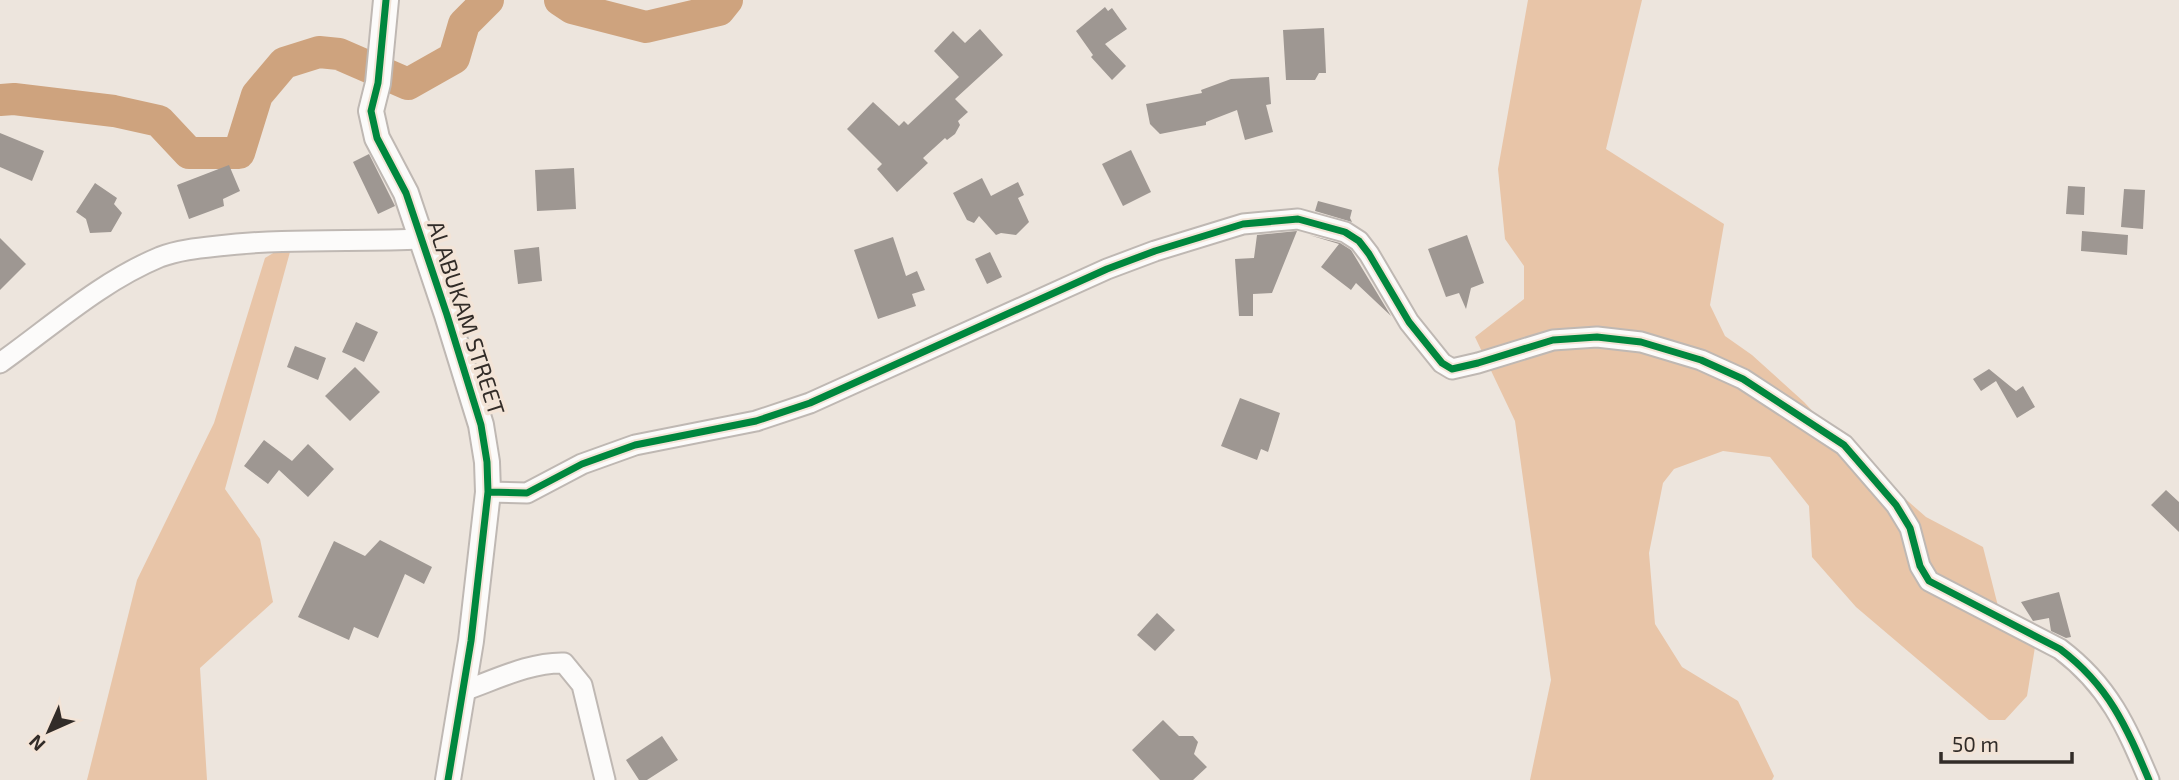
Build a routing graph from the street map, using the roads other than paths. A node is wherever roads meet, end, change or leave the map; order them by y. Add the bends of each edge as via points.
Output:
1 (386, 0) edge
2 (421, 239) junction
3 (0, 363) edge
4 (488, 492) junction
5 (463, 691) junction
6 (448, 780) edge
7 (605, 780) edge
8 (2149, 780) edge

1 - 2 street, ALABUKAM STREET via 371,111 377,138 406,194
2 - 3 street via 240,243 163,256 90,296
2 - 4 street, ALABUKAM STREET via 481,425
4 - 5 street, ALABUKAM STREET
4 - 8 street via 527,493 582,464 635,445 767,418 810,403 1107,269 1243,224 1298,219 1345,232 1359,241 1409,322 1452,369 1553,340 1597,337 1641,342 1744,379 1844,445 1896,505 1910,528 1929,582 2060,649 2077,663 2119,713
5 - 6 street, ALABUKAM STREET
5 - 7 street via 527,668 564,663 582,685

